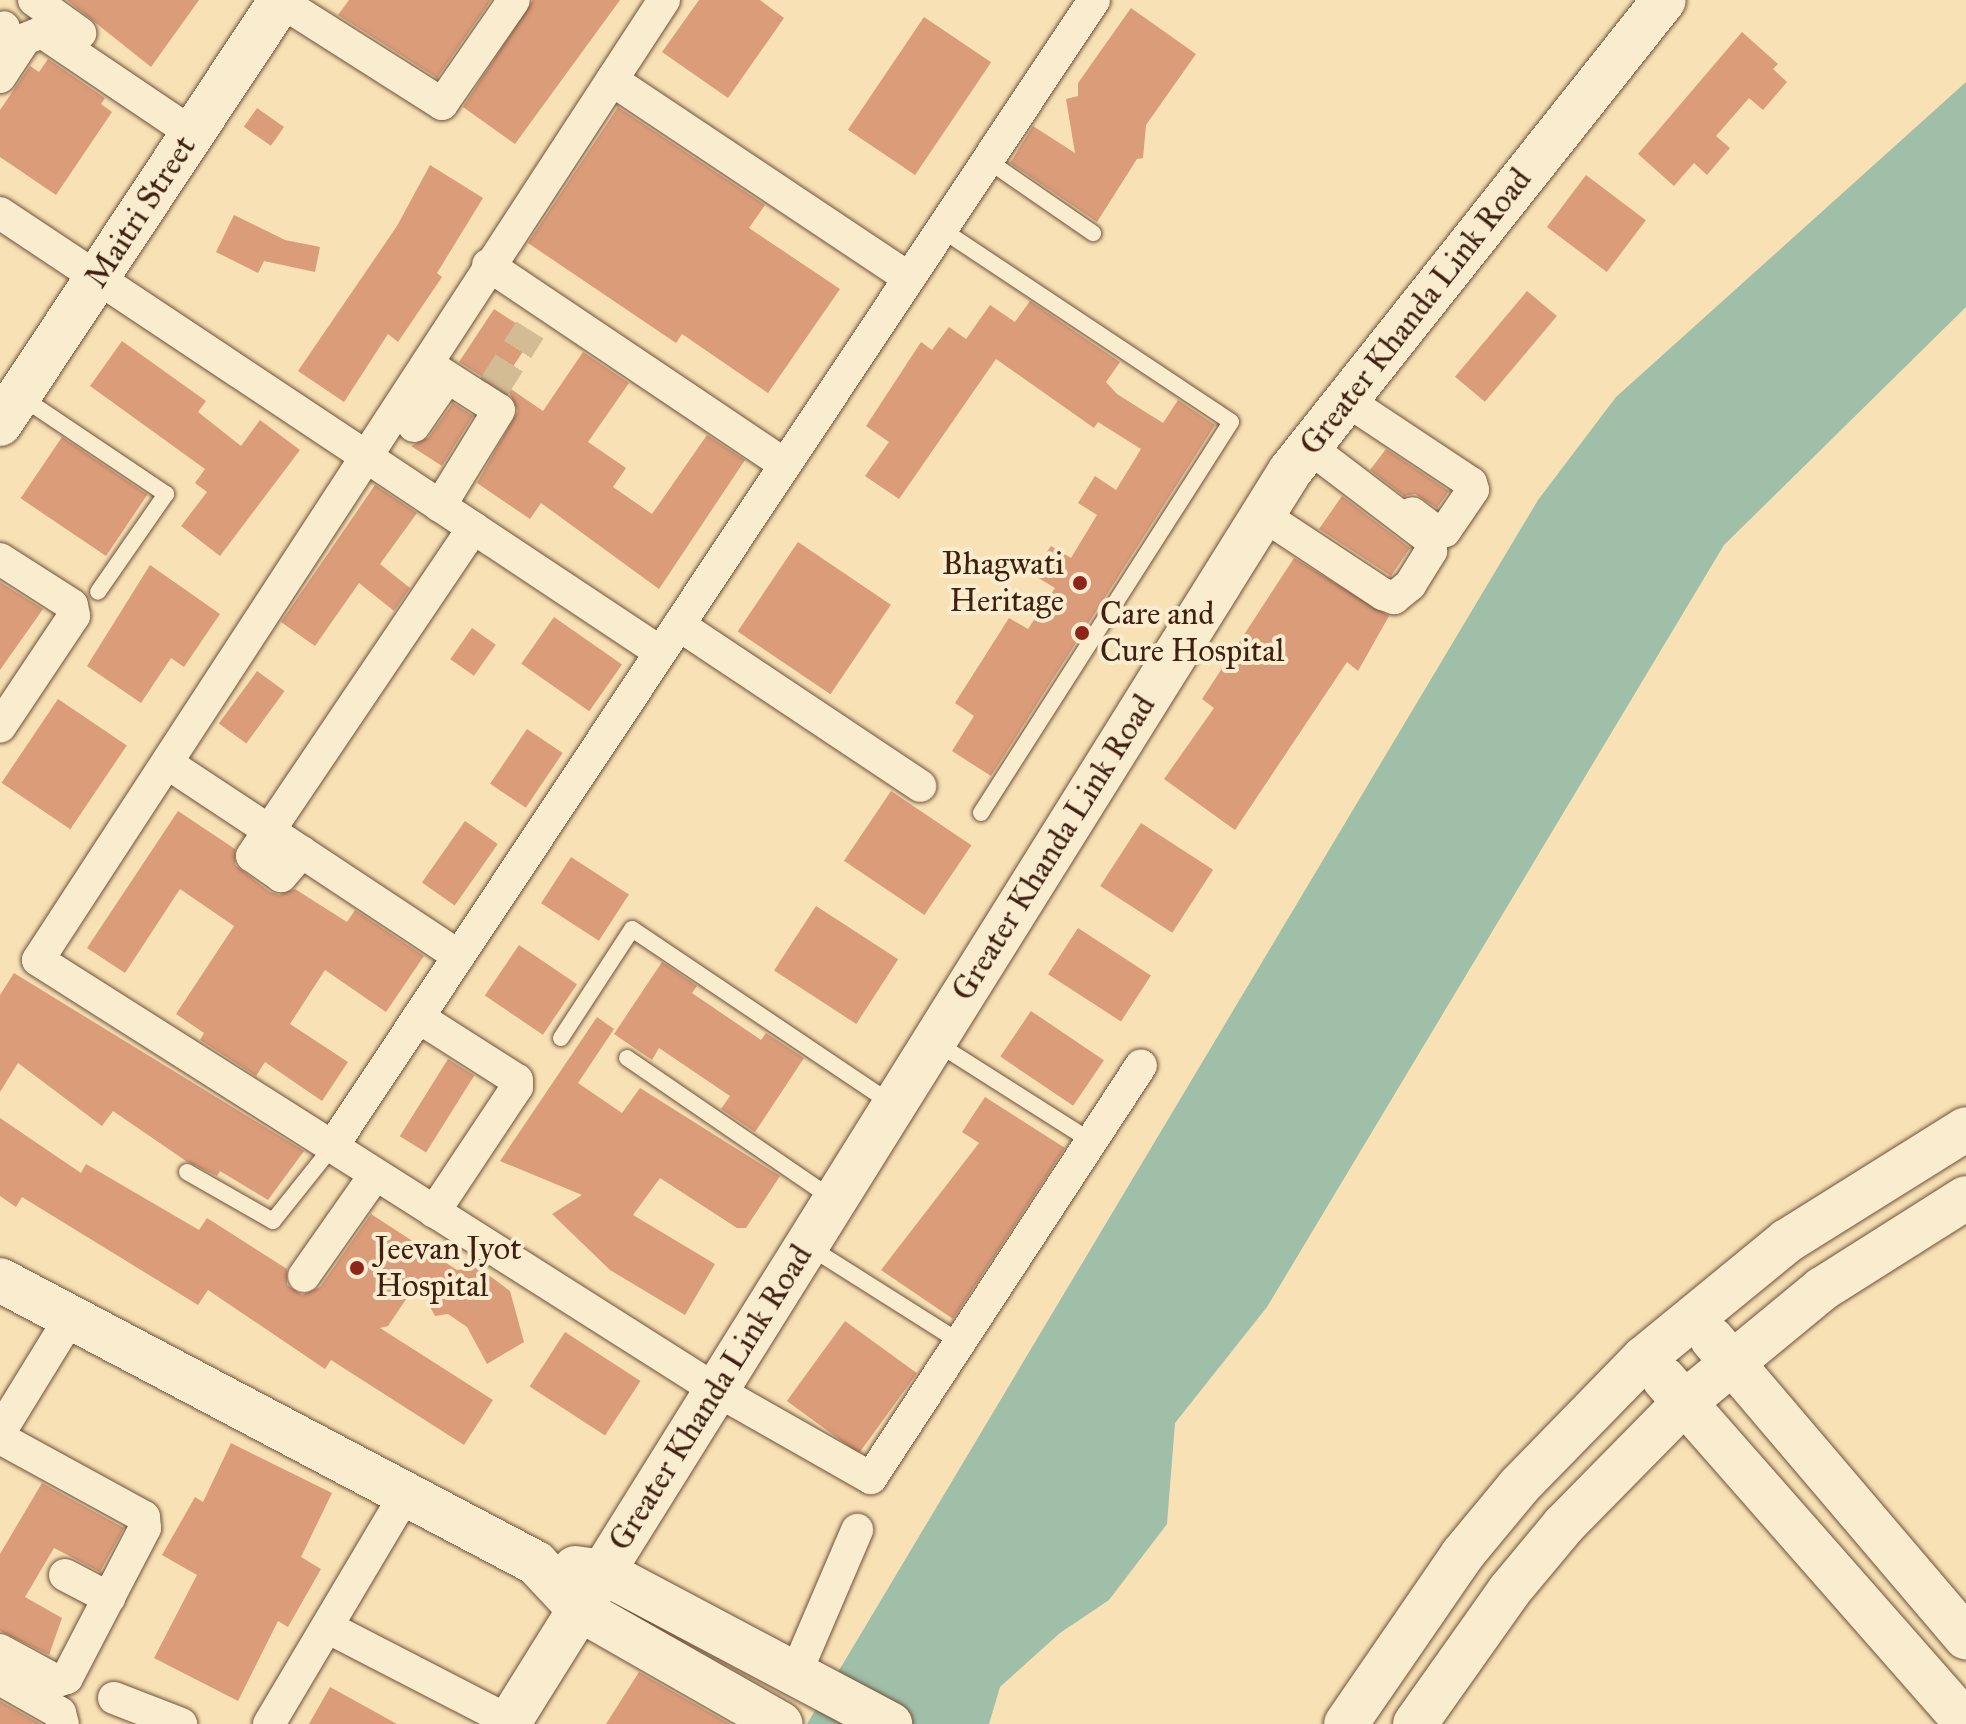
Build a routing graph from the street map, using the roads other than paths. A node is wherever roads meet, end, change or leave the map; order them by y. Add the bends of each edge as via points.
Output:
1 (34, 0) edge
2 (281, 0) edge
3 (514, 0) edge
4 (664, 0) edge
5 (1094, 0) edge
6 (1664, 0) edge
7 (0, 77) edge
8 (612, 80) junction
9 (199, 124) junction
10 (987, 160) junction
11 (0, 213) edge
12 (941, 229) junction
13 (1093, 233) dead end
14 (488, 265) junction
15 (909, 278) junction
16 (98, 279) junction
17 (436, 365) junction
18 (492, 390) dead end
19 (1346, 400) junction
20 (9, 410) edge
21 (414, 426) dead end
22 (1312, 444) junction
23 (366, 457) junction
24 (783, 463) junction
25 (440, 506) junction
26 (1263, 515) junction
27 (473, 528) junction
28 (0, 559) edge
29 (98, 592) dead end
30 (679, 625) junction
31 (660, 652) junction
32 (0, 727) edge
33 (167, 763) junction
34 (920, 786) dead end
35 (981, 813) dead end
36 (269, 830) junction
37 (459, 956) junction
38 (418, 1017) junction
39 (561, 1038) dead end
40 (934, 1042) junction
41 (627, 1058) dead end
42 (1141, 1066) dead end
43 (894, 1105) junction
44 (1966, 1129) edge
45 (1091, 1141) junction
46 (332, 1147) junction
47 (187, 1172) dead end
48 (375, 1175) junction
49 (1966, 1198) edge
50 (834, 1200) junction
51 (434, 1212) junction
52 (807, 1245) junction
53 (304, 1276) dead end
54 (0, 1280) edge
55 (1692, 1315) junction
56 (70, 1318) junction
57 (960, 1342) junction
58 (1644, 1358) junction
59 (1730, 1361) junction
60 (716, 1390) junction
61 (1685, 1402) junction
62 (0, 1435) edge
63 (407, 1492) junction
64 (857, 1530) dead end
65 (536, 1563) junction
66 (603, 1572) junction
67 (65, 1575) dead end
68 (109, 1598) junction
69 (579, 1609) junction
70 (327, 1627) junction
71 (1966, 1637) edge
72 (0, 1650) edge
73 (800, 1677) junction
74 (0, 1679) edge
75 (114, 1698) dead end
76 (515, 1719) edge
77 (1966, 1723) edge
78 (63, 1724) edge
79 (181, 1724) edge
80 (269, 1724) edge
81 (781, 1724) edge
82 (890, 1724) edge
83 (1346, 1724) edge
84 (1415, 1724) edge

1 - 9 street
2 - 3 street via 442,104
2 - 9 street, Maitri Street
4 - 8 street
5 - 10 street
6 - 19 street, Greater Khanda Link Road
7 - 9 street via 25,39 42,32
8 - 14 street
8 - 15 street
9 - 16 street, Maitri Street
10 - 12 street
10 - 13 lane
11 - 16 street
12 - 15 street
12 - 35 lane via 1231,422
14 - 17 street
14 - 24 street via 538,317
15 - 24 street
16 - 20 street, Maitri Street
16 - 23 street
17 - 18 street
17 - 21 street
17 - 23 street
17 - 25 street via 499,415
19 - 22 street, Greater Khanda Link Road
19 - 22 street via 1471,483 1473,490 1445,531 1437,532
20 - 29 lane via 166,494
22 - 26 street, Greater Khanda Link Road
22 - 26 street via 1431,540 1431,551 1410,585 1394,598 1383,594
23 - 25 street
23 - 33 street
24 - 30 street
25 - 27 street
26 - 40 street, Greater Khanda Link Road
27 - 31 street
27 - 36 street
28 - 32 street via 72,605 74,616
30 - 31 street
30 - 34 street
31 - 37 street
33 - 36 street
33 - 46 street via 38,960
36 - 37 street
37 - 38 street
38 - 46 street
38 - 51 street via 517,1080
39 - 43 lane via 632,929
40 - 43 street, Greater Khanda Link Road
40 - 45 lane
41 - 50 lane
42 - 45 street
43 - 50 street, Greater Khanda Link Road
44 - 55 street via 1787,1241
45 - 57 street
46 - 47 lane via 273,1221
46 - 48 street
48 - 51 street
48 - 53 street
49 - 59 street via 1822,1289
50 - 52 street, Greater Khanda Link Road
51 - 60 street
52 - 57 lane
52 - 60 street, Greater Khanda Link Road
54 - 56 street
55 - 58 street
55 - 59 street
56 - 62 street
56 - 63 street
57 - 60 street via 871,1478
58 - 61 street
58 - 83 street via 1519,1486 1462,1555
59 - 61 street
59 - 71 street
60 - 66 street, Greater Khanda Link Road
61 - 77 street
61 - 84 street via 1536,1558
62 - 68 street via 144,1517 145,1528
63 - 65 street
63 - 70 street
64 - 73 street
65 - 66 street
65 - 69 street
66 - 69 street, Greater Khanda Link Road
66 - 73 street
67 - 68 street
68 - 72 street via 67,1678 57,1681
69 - 76 street, Greater Khanda Link Road
69 - 81 street
70 - 76 street
70 - 80 street
73 - 82 street
74 - 78 street via 60,1713
75 - 79 street

